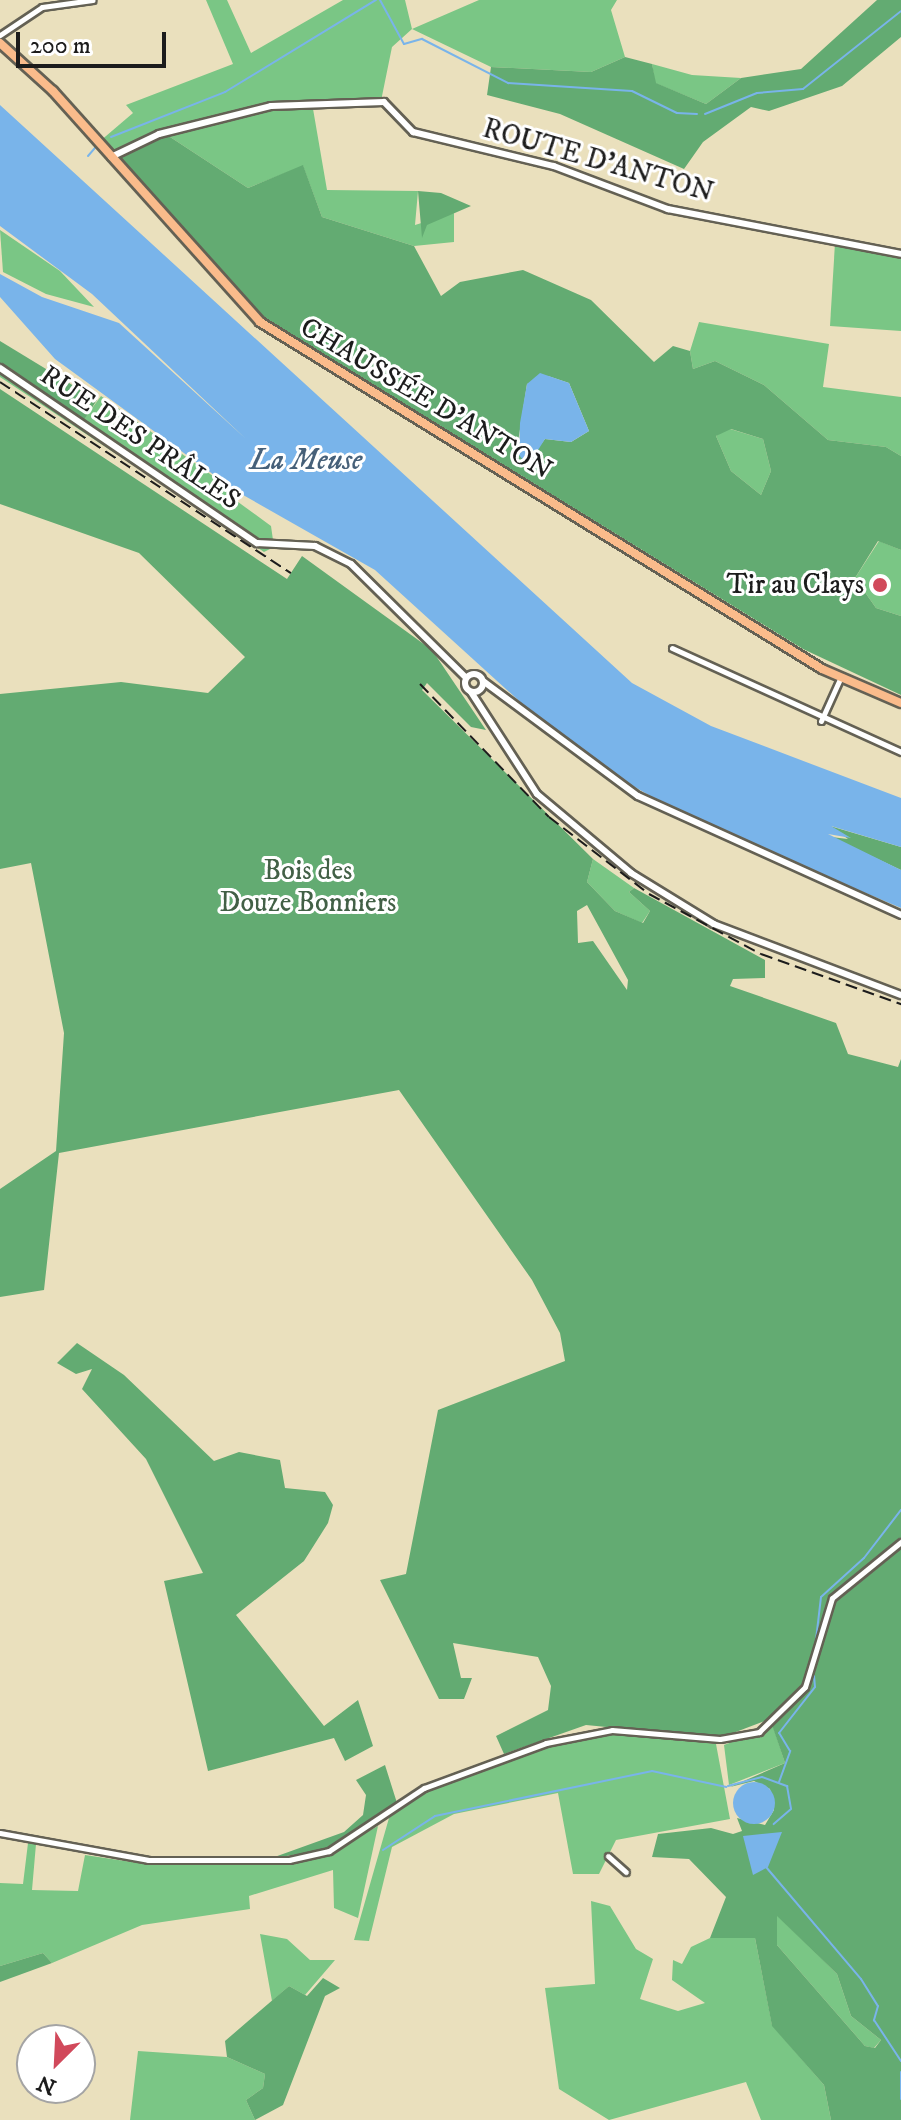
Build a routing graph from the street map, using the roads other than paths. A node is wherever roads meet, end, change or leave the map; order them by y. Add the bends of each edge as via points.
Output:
1 (93, 0) edge
2 (0, 35) edge
3 (0, 43) edge
4 (111, 157) junction
5 (901, 254) edge
6 (0, 368) edge
7 (672, 648) dead end
8 (466, 678) junction
9 (840, 679) junction
10 (483, 681) junction
11 (471, 692) junction
12 (901, 703) edge
13 (821, 721) junction
14 (901, 752) edge
15 (901, 915) edge
16 (901, 995) edge
17 (901, 1542) edge
18 (0, 1833) edge
19 (608, 1856) dead end
20 (626, 1872) dead end

1 - 2 street via 42,7
3 - 4 main road, CHAUSSÉE D'ANTON
4 - 5 street, ROUTE D'ANTON via 159,134 271,106 384,102 413,132 554,166 668,209
4 - 9 main road, CHAUSSÉE D'ANTON via 264,325
6 - 8 street, RUE DES PRÂLES via 257,543 335,554 420,626
7 - 13 street
8 - 10 street
8 - 11 street
9 - 12 main road, CHAUSSÉE D'ANTON
9 - 13 street
10 - 11 street
10 - 15 street via 638,796
11 - 16 street via 537,794 631,873 714,924
13 - 14 street
17 - 18 street via 832,1598 805,1687 759,1732 720,1739 583,1733 424,1788 329,1851 260,1862 117,1856
19 - 20 street

